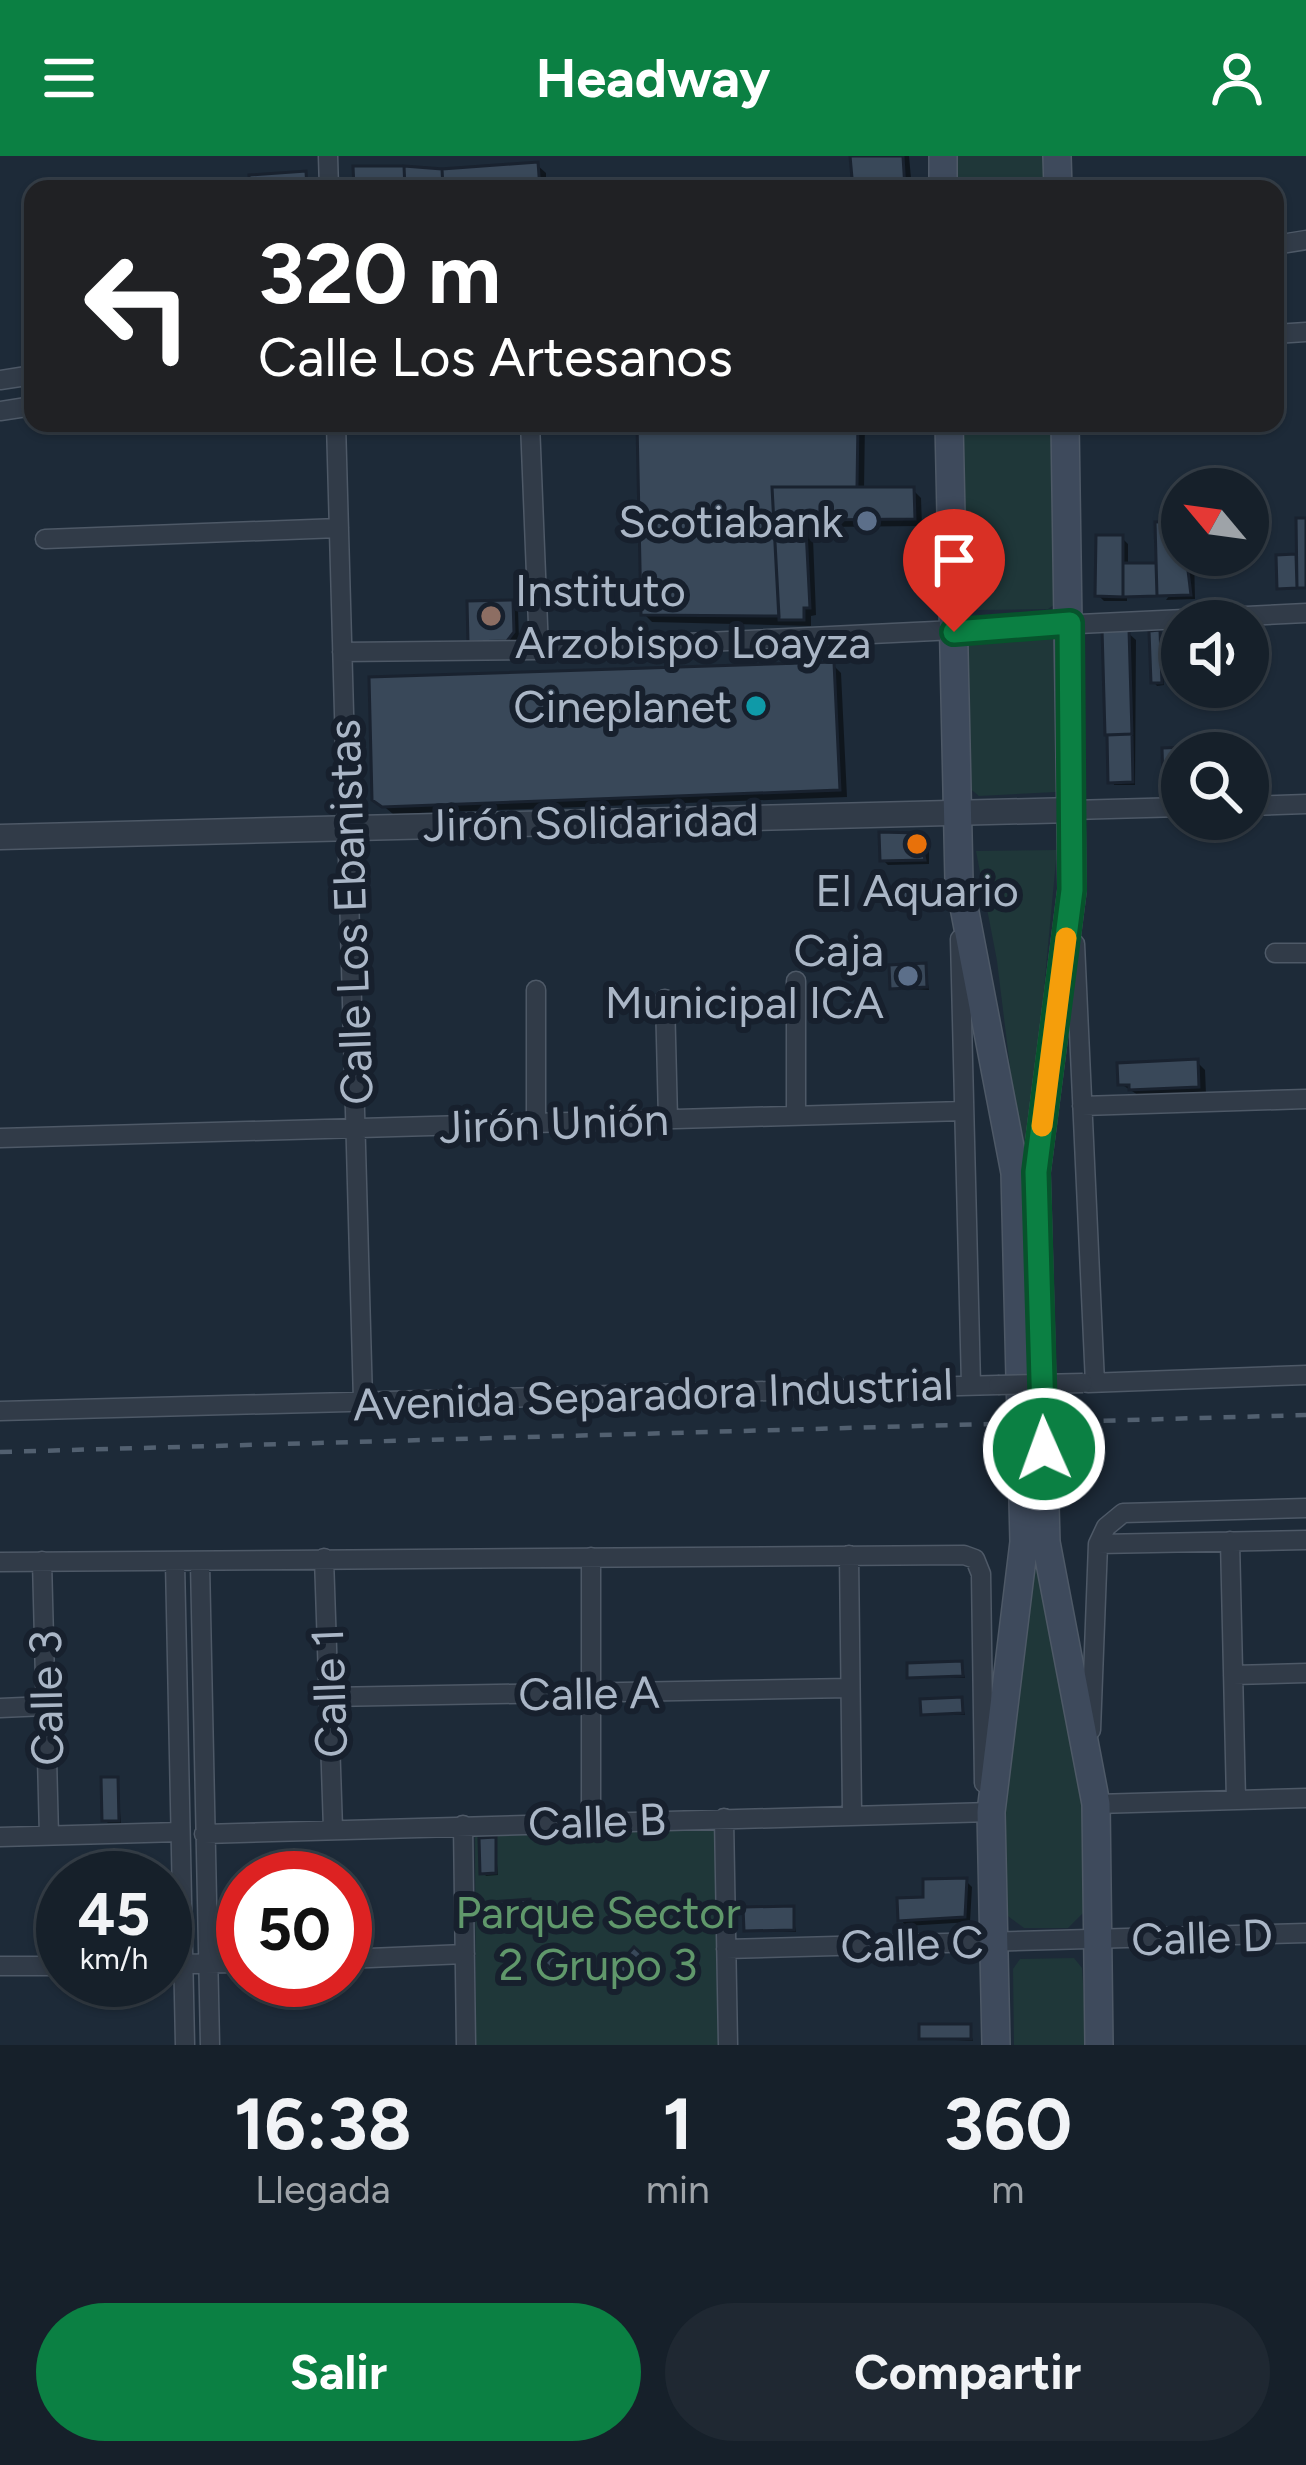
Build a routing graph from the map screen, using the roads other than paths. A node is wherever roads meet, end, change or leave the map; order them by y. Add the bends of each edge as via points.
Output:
1 (336, 432) edge
2 (530, 432) edge
3 (949, 432) edge
4 (1065, 432) edge
5 (339, 528) junction
6 (45, 538) dead end
7 (1306, 614) edge
8 (1070, 623) junction
9 (954, 632) junction
10 (539, 650) junction
11 (343, 652) junction
12 (1306, 804) edge
13 (1269, 805) edge
14 (1161, 808) edge
15 (1072, 810) junction
16 (958, 813) junction
17 (347, 829) junction
18 (0, 837) edge
19 (959, 880) junction
20 (1072, 890) junction
21 (1306, 952) edge
22 (1275, 953) dead end
23 (796, 981) dead end
24 (536, 990) dead end
25 (665, 1000) dead end
26 (1306, 1099) edge
27 (1082, 1106) junction
28 (964, 1111) junction
29 (796, 1116) junction
30 (668, 1119) junction
31 (536, 1123) junction
32 (356, 1128) junction
33 (0, 1138) edge
34 (1306, 1375) edge
35 (1089, 1383) junction
36 (970, 1385) junction
37 (363, 1402) junction
38 (0, 1411) edge
39 (1306, 1508) edge
40 (1306, 1540) edge
41 (1230, 1541) junction
42 (1098, 1544) junction
43 (849, 1555) junction
44 (591, 1557) junction
45 (324, 1558) junction
46 (42, 1561) junction
47 (0, 1562) edge
48 (175, 1562) junction
49 (200, 1563) junction
50 (1306, 1673) edge
51 (1233, 1675) junction
52 (850, 1688) junction
53 (591, 1693) junction
54 (329, 1697) junction
55 (46, 1706) junction
56 (0, 1708) edge
57 (1090, 1759) junction
58 (1306, 1798) edge
59 (1236, 1800) junction
60 (1096, 1804) junction
61 (987, 1812) junction
62 (852, 1814) junction
63 (724, 1818) junction
64 (591, 1821) junction
65 (463, 1825) junction
66 (333, 1829) junction
67 (180, 1832) junction
68 (204, 1834) junction
69 (49, 1836) junction
70 (0, 1837) edge
71 (181, 1851) edge
72 (1306, 1933) edge
73 (192, 1938) edge
74 (994, 1941) junction
75 (1098, 1941) junction
76 (726, 1949) junction
77 (465, 1954) junction
78 (372, 1957) edge
79 (0, 1966) edge
80 (36, 1966) edge
81 (192, 1976) edge
82 (187, 2007) edge
83 (185, 2045) edge
84 (210, 2045) edge
85 (466, 2045) edge
86 (728, 2045) edge
87 (996, 2045) edge
88 (1099, 2045) edge

1 - 5 street, Calle Los Ebanistas
2 - 10 street
3 - 9 main road
4 - 8 main road
5 - 6 street
5 - 11 street, Calle Los Ebanistas
7 - 8 street
8 - 9 street
8 - 15 main road
9 - 10 street
9 - 16 main road
10 - 11 street
11 - 17 street, Calle Los Ebanistas
12 - 13 street
14 - 15 street, Jirón Solidaridad
15 - 16 street, Jirón Solidaridad
15 - 20 main road
16 - 17 street, Jirón Solidaridad
16 - 19 main road
17 - 18 street, Jirón Solidaridad
17 - 32 street, Calle Los Ebanistas
19 - 28 street
19 - 61 main road via 1015,1173 1024,1541
20 - 27 street
20 - 57 main road via 1036,1172 1046,1542
21 - 22 street
23 - 29 street
24 - 31 street
25 - 30 street
26 - 27 street
27 - 35 street
28 - 29 street, Jirón Unión
28 - 36 street
29 - 30 street, Jirón Unión
30 - 31 street, Jirón Unión
31 - 32 street, Jirón Unión
32 - 33 street, Jirón Unión
32 - 37 street, Calle Los Ebanistas
34 - 35 street, Avenida Separadora Industrial
35 - 36 street, Avenida Separadora Industrial, bridge
36 - 37 street, Avenida Separadora Industrial
37 - 38 street, Avenida Separadora Industrial
39 - 42 street via 1123,1513
40 - 41 street
41 - 42 street
41 - 51 street
42 - 57 street
43 - 44 street
43 - 52 street
43 - 61 street via 975,1559 982,1574
44 - 45 street
44 - 53 street
45 - 49 street
45 - 54 street, Calle 1
46 - 47 street
46 - 48 street
46 - 55 street, Calle 3
48 - 49 street
48 - 67 street
49 - 68 street
50 - 51 street
51 - 59 street
52 - 53 street, Calle A
52 - 62 street
53 - 54 street, Calle A
53 - 64 street
54 - 66 street, Calle 1
55 - 56 street
55 - 69 street, Calle 3
57 - 60 main road
58 - 59 street
59 - 60 street
60 - 75 main road
61 - 62 street, Calle B
61 - 74 main road
62 - 63 street, Calle B
63 - 64 street, Calle B
63 - 76 street
64 - 65 street, Calle B
65 - 66 street, Calle B
65 - 77 street
66 - 68 street, Calle B
67 - 69 street
67 - 71 street
68 - 73 street
69 - 70 street
72 - 75 street, Calle D
74 - 75 street, Calle C
74 - 76 street, Calle C
74 - 87 main road
75 - 88 main road
76 - 86 street
77 - 78 street
77 - 85 street
79 - 80 street
81 - 84 street
82 - 83 street

